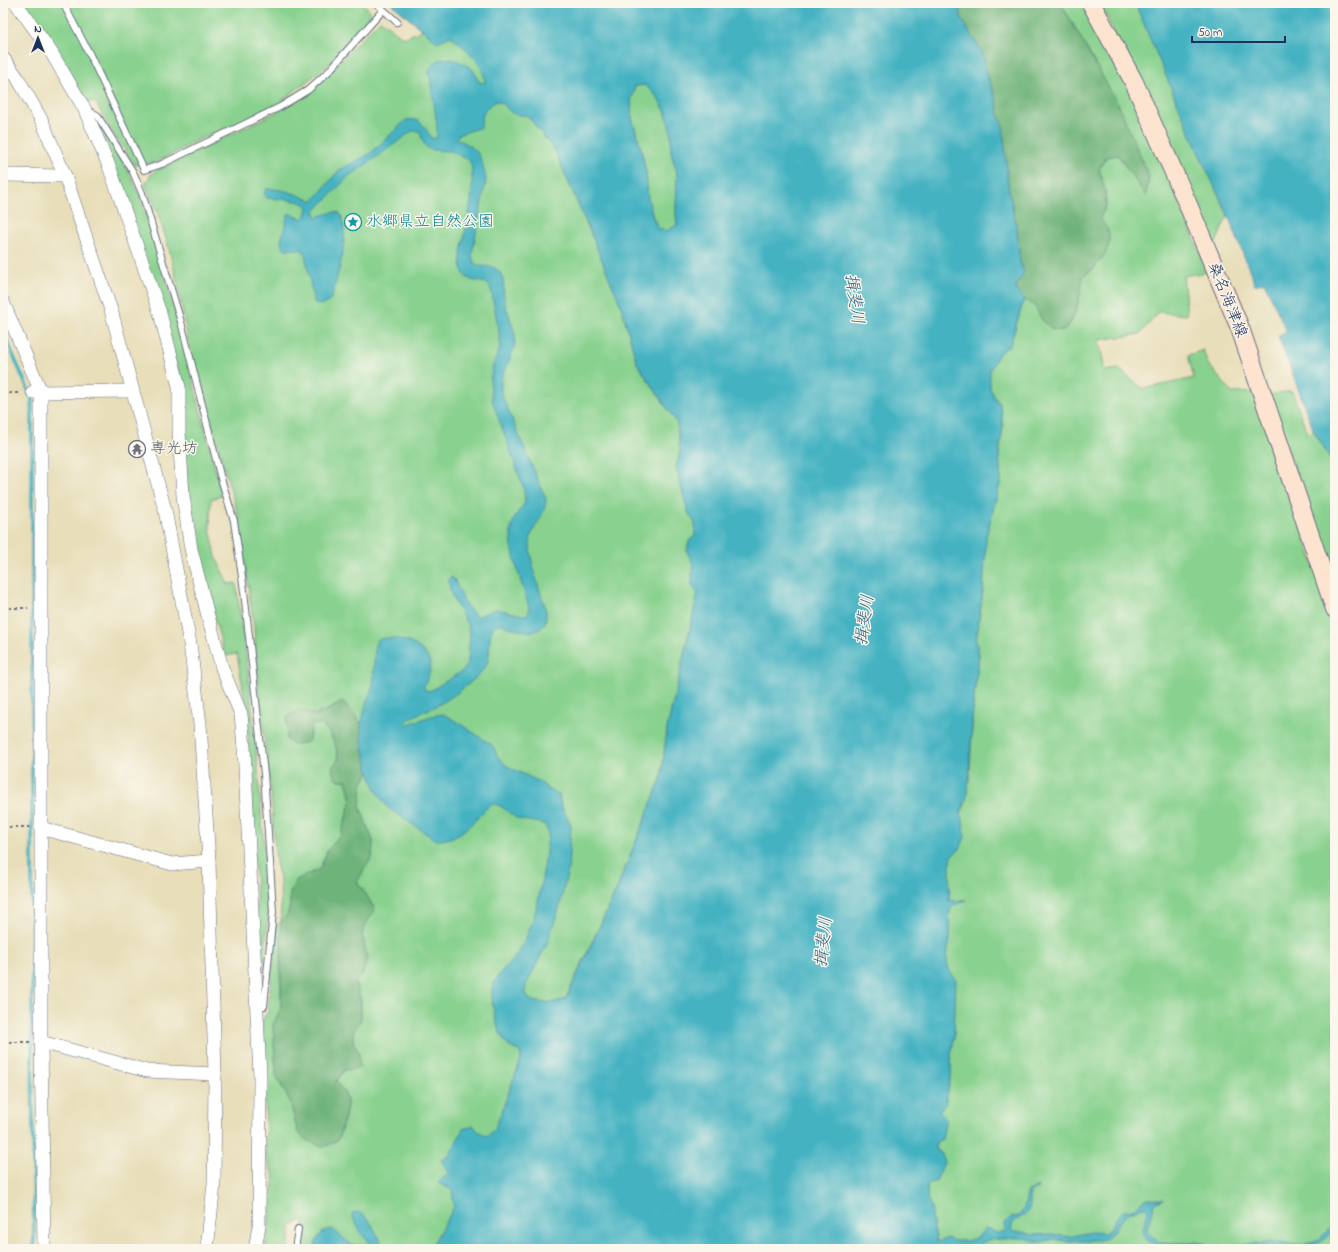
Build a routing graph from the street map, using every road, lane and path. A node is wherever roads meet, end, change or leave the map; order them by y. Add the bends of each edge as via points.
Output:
1 (16, 3) edge
2 (63, 3) edge
3 (376, 3) edge
4 (1091, 3) edge
5 (383, 10) junction
6 (397, 22) dead end
7 (3, 58) edge
8 (84, 108) junction
9 (144, 170) junction
10 (132, 172) junction
11 (3, 175) edge
12 (65, 176) junction
13 (3, 302) edge
14 (132, 391) junction
15 (3, 392) edge
16 (33, 392) junction
17 (3, 608) edge
18 (26, 608) dead end
19 (1335, 609) edge
20 (3, 827) edge
21 (26, 827) dead end
22 (41, 828) junction
23 (209, 861) junction
24 (257, 1006) junction
25 (3, 1042) edge
26 (27, 1042) dead end
27 (41, 1042) junction
28 (215, 1074) junction
29 (298, 1229) dead end
30 (44, 1249) edge
31 (207, 1249) edge
32 (255, 1249) edge
33 (295, 1249) edge

1 - 8 street via 51,52
2 - 9 lane
3 - 5 lane
4 - 19 main road, 桑名海津線 via 1134,82 1240,328
5 - 6 lane
5 - 9 lane via 328,72 308,90 280,107 162,164
7 - 12 street via 42,121
8 - 10 lane via 97,115
8 - 24 street via 109,166 133,233 160,313 179,386 182,490 190,542 222,668 241,714
9 - 10 lane
10 - 24 lane via 142,193 182,322 234,521 264,774 273,912 264,1006
11 - 12 street
12 - 14 street via 111,310
13 - 16 street
14 - 16 street
14 - 23 street via 165,510 190,644 200,724
15 - 16 path
16 - 22 street
17 - 18 path
20 - 21 path
22 - 23 street via 172,864
22 - 27 street
23 - 28 street
24 - 32 street via 260,1076 259,1226
25 - 26 path
27 - 28 street via 147,1071
27 - 30 street
28 - 31 street via 214,1184
29 - 33 lane

